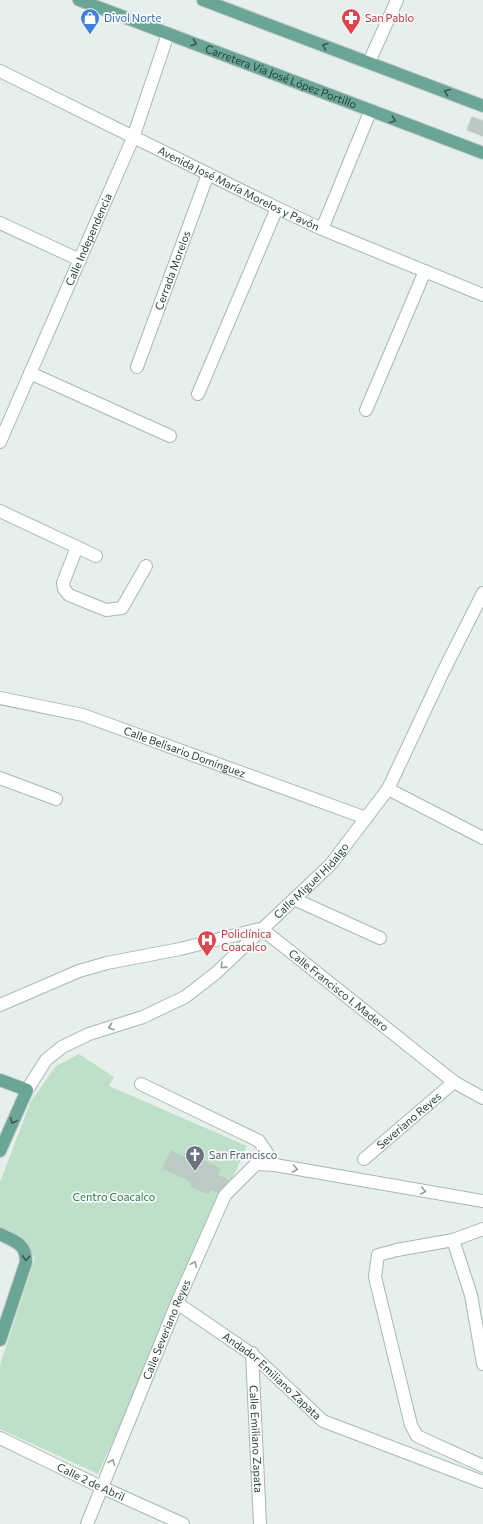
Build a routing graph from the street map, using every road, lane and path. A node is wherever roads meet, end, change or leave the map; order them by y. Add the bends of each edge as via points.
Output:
1 (78, 0) edge
2 (203, 0) edge
3 (397, 0) edge
4 (168, 34) junction
5 (369, 62) junction
6 (0, 71) edge
7 (483, 106) edge
8 (370, 112) junction
9 (133, 138) junction
10 (483, 153) edge
11 (208, 174) junction
12 (276, 208) junction
13 (0, 222) edge
14 (322, 229) junction
15 (80, 260) junction
16 (424, 271) junction
17 (483, 295) edge
18 (137, 366) dead end
19 (30, 373) junction
20 (198, 394) dead end
21 (366, 410) dead end
22 (170, 436) dead end
23 (0, 442) edge
24 (0, 511) edge
25 (77, 547) junction
26 (96, 556) dead end
27 (146, 566) dead end
28 (483, 593) edge
29 (0, 698) edge
30 (0, 778) edge
31 (388, 789) junction
32 (56, 799) dead end
33 (366, 818) junction
34 (483, 838) edge
35 (294, 899) junction
36 (262, 929) junction
37 (380, 938) dead end
38 (0, 1005) edge
39 (0, 1080) edge
40 (454, 1082) junction
41 (141, 1084) dead end
42 (27, 1090) junction
43 (483, 1098) edge
44 (0, 1151) edge
45 (364, 1158) dead end
46 (275, 1165) junction
47 (483, 1201) edge
48 (483, 1229) edge
49 (0, 1234) edge
50 (453, 1240) junction
51 (472, 1295) junction
52 (177, 1303) junction
53 (483, 1313) edge
54 (0, 1340) edge
55 (252, 1353) junction
56 (483, 1364) edge
57 (0, 1438) edge
58 (482, 1461) edge
59 (483, 1482) edge
60 (101, 1487) junction
61 (86, 1524) edge
62 (183, 1524) edge
63 (260, 1524) edge

1 - 4 main road, Carretera Vía José López Portillo
5 -> 2 main road
3 - 5 street
4 -> 8 main road, Carretera Vía José López Portillo
4 - 9 street, Calle Independencia
7 -> 5 main road
6 - 9 street, Avenida José María Morelos y Pavón
8 -> 10 main road, Carretera Vía José López Portillo
8 - 14 street
9 - 11 street, Avenida José María Morelos y Pavón
9 - 15 street, Calle Independencia
11 - 12 street, Avenida José María Morelos y Pavón
11 - 18 street, Cerrada Morelos
12 - 14 street, Avenida José María Morelos y Pavón
12 - 20 street
13 - 15 street
14 - 16 street, Avenida José María Morelos y Pavón
15 - 19 street, Calle Independencia
16 - 17 street, Avenida José María Morelos y Pavón
16 - 21 street
19 - 22 street
19 - 23 street, Calle Independencia
24 - 25 street
25 - 26 street
25 - 27 street via 63,583 64,589 69,595 106,610 122,608
28 - 31 street, Calle Miguel Hidalgo
29 - 33 street, Calle Belisario Domínguez via 83,715
30 - 32 street
31 - 33 street, Calle Miguel Hidalgo
31 - 34 street
33 - 35 street, Calle Miguel Hidalgo via 331,864
35 - 36 street, Calle Miguel Hidalgo
35 - 37 street
36 - 38 street via 79,971
36 - 40 street, Calle Francisco I. Madero
36 -> 42 street, Calle Miguel Hidalgo via 216,974 186,997 143,1017 90,1034 62,1047 46,1060
39 - 42 main road
40 - 43 street, Calle Francisco I. Madero
40 - 45 street, Severiano Reyes
41 - 46 street via 259,1140
42 -> 44 main road
46 -> 47 street, Calle Severiano Reyes
52 -> 46 street, Calle Severiano Reyes via 225,1195 256,1164
48 - 50 street
49 -> 54 main road via 21,1245 26,1252 26,1262
50 - 51 street
50 - 58 street via 378,1255 375,1277 411,1425 417,1436
51 - 53 street
51 - 56 street
52 - 55 street, Andador Emiliano Zapata
60 -> 52 street, Calle Severiano Reyes
55 - 59 street, Andador Emiliano Zapata via 323,1421
55 - 63 street, Calle Emiliano Zapata
57 - 60 street, Calle 2 de Abril
60 - 61 street, Calle Severiano Reyes
60 - 62 street, Calle 2 de Abril

